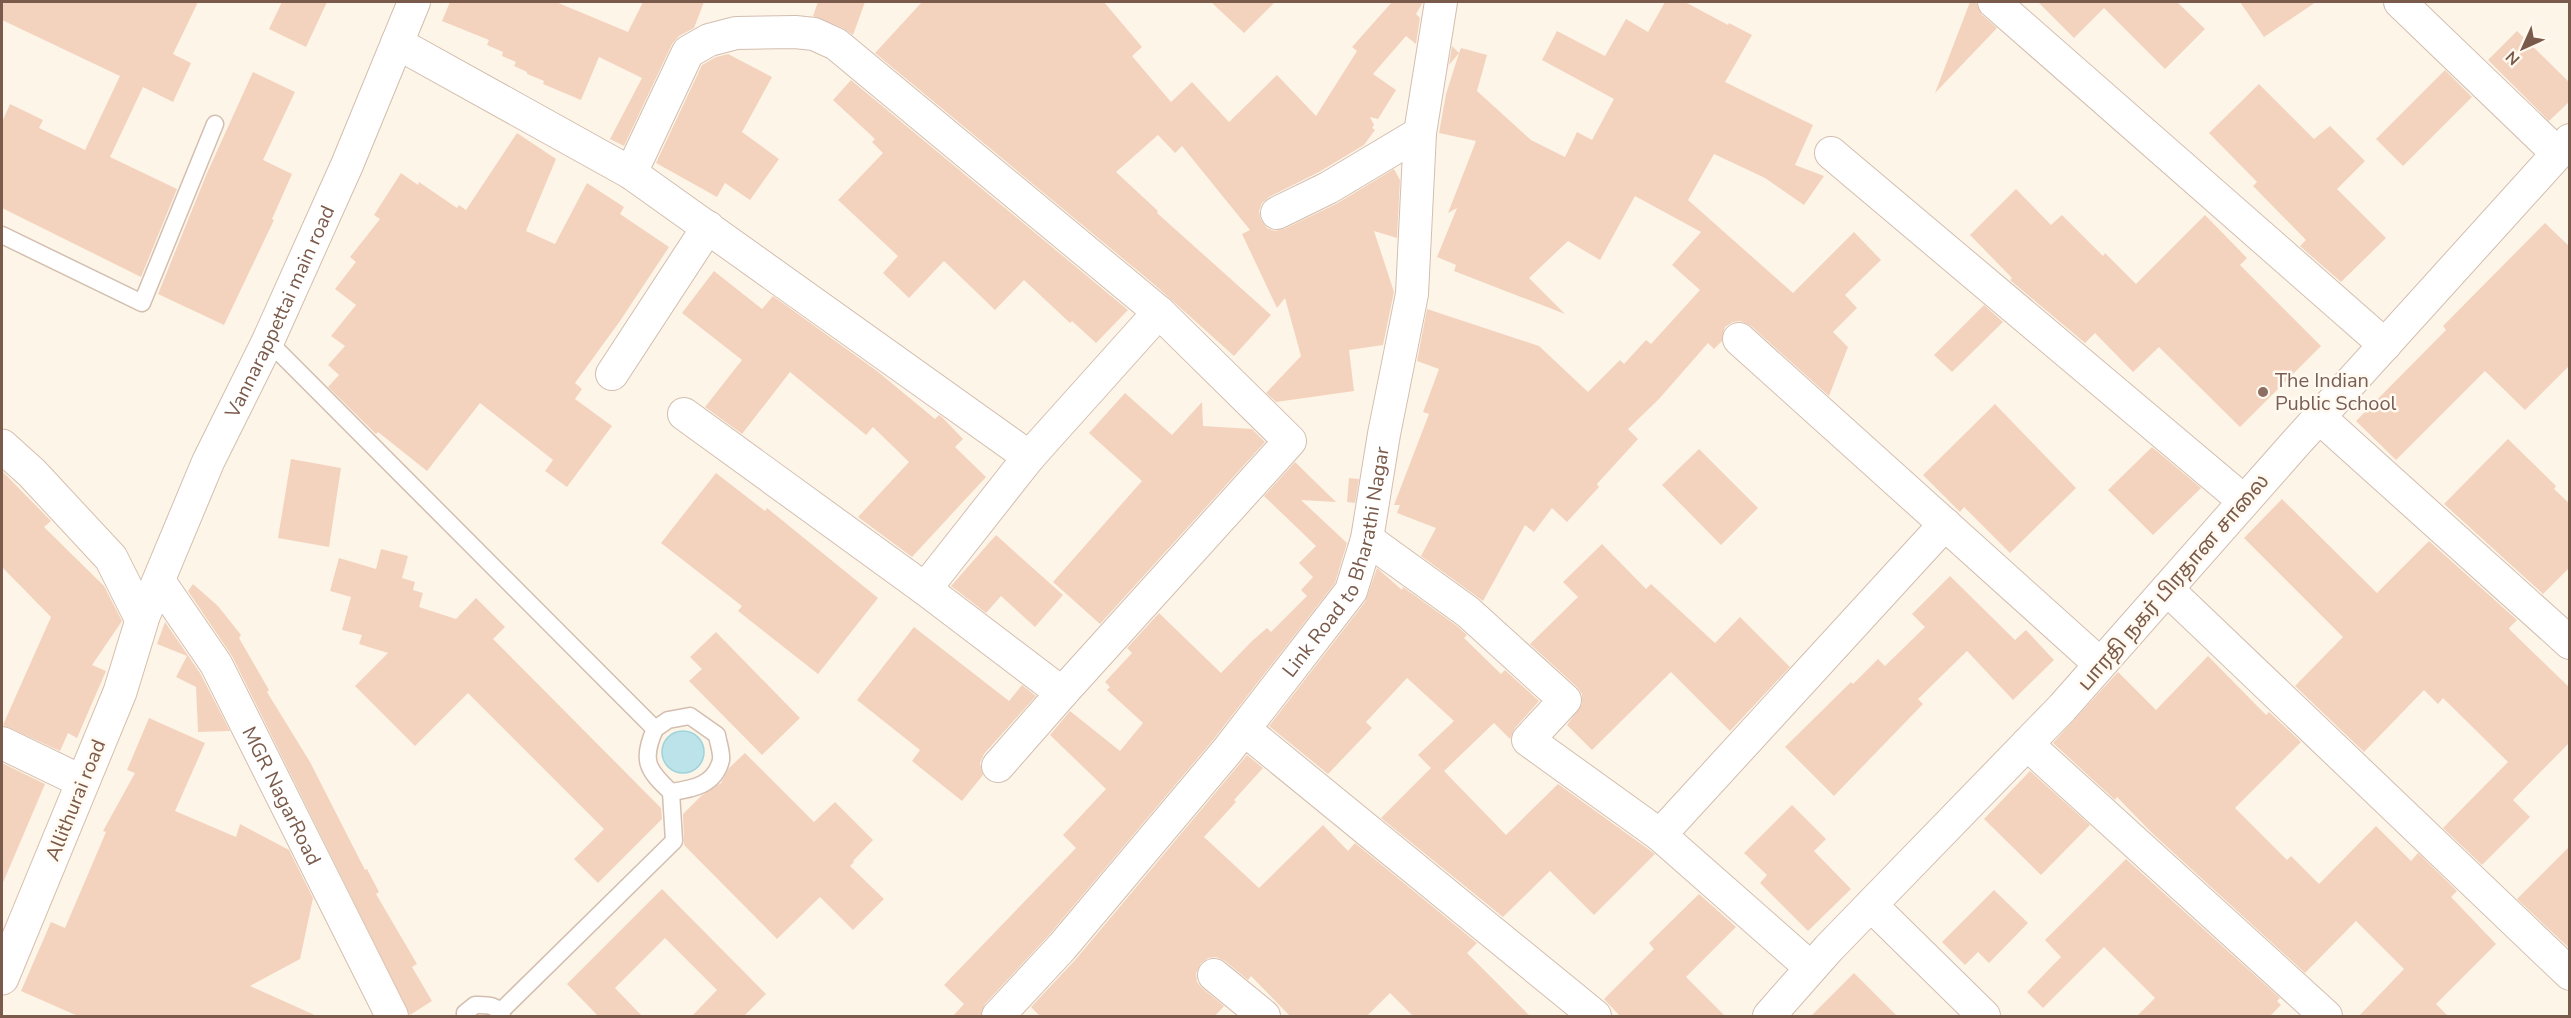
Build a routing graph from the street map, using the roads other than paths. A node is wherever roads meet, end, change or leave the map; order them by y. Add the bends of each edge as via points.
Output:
1 (414, 2) edge
2 (1441, 2) edge
3 (1994, 2) edge
4 (2400, 2) edge
5 (397, 43) junction
6 (214, 124) dead end
7 (1420, 133) junction
8 (2563, 147) edge
9 (1831, 153) dead end
10 (631, 173) junction
11 (1277, 213) dead end
12 (708, 227) junction
13 (2, 235) edge
14 (1159, 312) junction
15 (1739, 339) dead end
16 (268, 341) junction
17 (2385, 345) junction
18 (612, 374) dead end
19 (684, 414) dead end
20 (2319, 417) junction
21 (2, 446) edge
22 (1029, 457) junction
23 (2244, 501) junction
24 (1945, 524) junction
25 (1367, 539) junction
26 (159, 581) junction
27 (925, 589) junction
28 (2167, 589) junction
29 (142, 620) junction
30 (2570, 643) edge
31 (2100, 664) junction
32 (1062, 693) junction
33 (655, 729) junction
34 (1245, 729) junction
35 (2, 743) edge
36 (2027, 744) junction
37 (998, 766) dead end
38 (83, 782) junction
39 (671, 792) junction
40 (1660, 835) junction
41 (1870, 905) junction
42 (1811, 968) junction
43 (2570, 974) edge
44 (1214, 975) dead end
45 (2, 978) edge
46 (501, 1014) edge
47 (392, 1017) edge
48 (465, 1017) edge
49 (998, 1017) edge
50 (1264, 1017) edge
51 (1595, 1017) edge
52 (1769, 1017) edge
53 (1984, 1017) edge
54 (2326, 1017) edge

1 - 5 street, Vannarappettai main road
2 - 7 street, Link Road to Bharathi Nagar
3 - 17 street
4 - 8 street
5 - 10 street
5 - 16 street, Vannarappettai main road
6 - 13 lane via 142,303
7 - 11 street via 1328,188
7 - 25 street, Link Road to Bharathi Nagar via 1412,294
8 - 17 street, பாரதி நகர் பிரதான சாலை
9 - 23 street
10 - 12 street
10 - 14 street via 688,52 709,40 736,33 814,34 836,44
12 - 18 street
12 - 22 street
14 - 22 street
14 - 32 street via 1290,441
15 - 24 street
16 - 26 street, Vannarappettai main road via 208,462
16 - 33 lane
17 - 20 street, பாரதி நகர் பிரதான சாலை
19 - 27 street
20 - 23 street, பாரதி நகர் பிரதான சாலை
20 - 30 street
21 - 29 main road via 111,558
22 - 27 street
23 - 28 street, பாரதி நகர் பிரதான சாலை
24 - 31 street
24 - 40 street
25 - 34 street, Link Road to Bharathi Nagar via 1351,591
25 - 40 street via 1468,612 1565,700 1528,740
26 - 29 street, Vannarappettai main road
26 - 47 street, MGR NagarRoad via 216,664
27 - 32 street
28 - 31 street, பாரதி நகர் பிரதான சாலை
28 - 43 street
29 - 38 main road, Allithurai road via 120,692
31 - 36 street, பாரதி நகர் பிரதான சாலை
32 - 37 street
33 - 39 lane via 647,747 647,759 655,777
33 - 39 lane via 668,720 690,716 717,735 721,759 711,779 695,789
34 - 49 street, Link Road to Bharathi Nagar via 1062,947
34 - 51 street
35 - 38 street
36 - 41 street, பாரதி நகர் பிரதான சாலை
36 - 54 street
38 - 45 main road, Allithurai road
39 - 46 lane via 674,841
40 - 42 street
41 - 42 street, பாரதி நகர் பிரதான சாலை
41 - 53 street
42 - 52 street, பாரதி நகர் பிரதான சாலை
44 - 50 street
46 - 48 lane via 492,1005 475,1005

